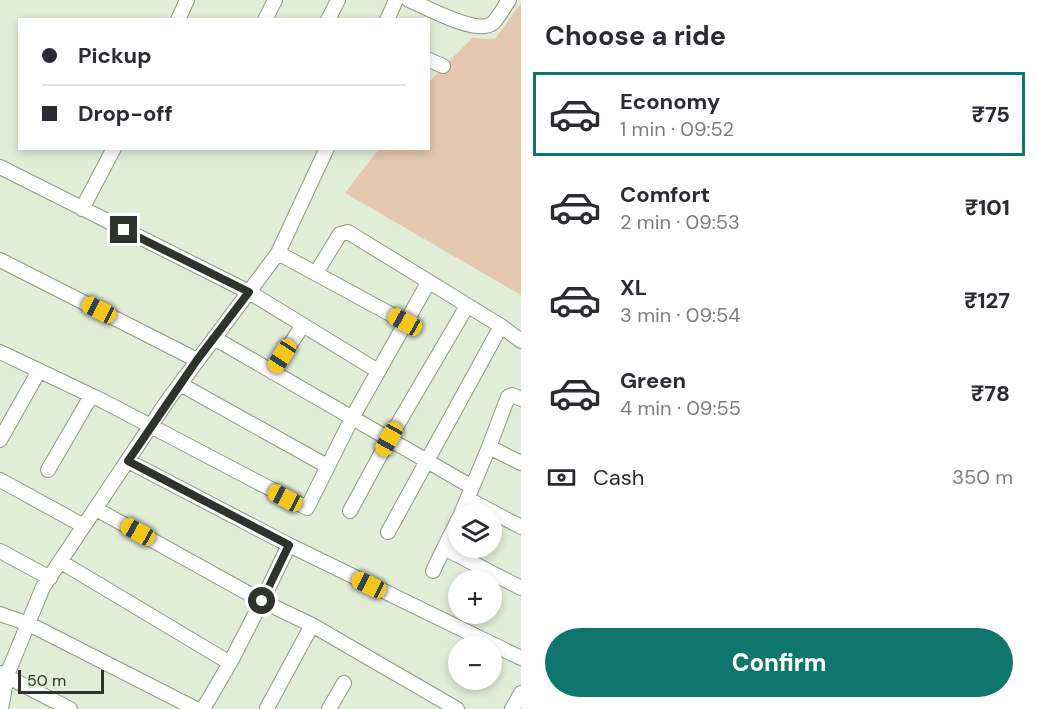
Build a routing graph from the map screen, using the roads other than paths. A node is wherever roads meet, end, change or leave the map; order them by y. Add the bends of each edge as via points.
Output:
1 (187, 0) edge
2 (275, 0) edge
3 (338, 0) edge
4 (396, 0) edge
5 (409, 0) edge
6 (509, 0) edge
7 (179, 18) edge
8 (266, 18) edge
9 (329, 18) edge
10 (388, 18) edge
11 (430, 60) edge
12 (443, 66) dead end
13 (113, 150) edge
14 (324, 150) edge
15 (0, 166) edge
16 (82, 209) junction
17 (278, 253) junction
18 (0, 260) edge
19 (316, 273) junction
20 (428, 283) junction
21 (249, 292) junction
22 (467, 306) junction
23 (405, 322) junction
24 (303, 325) junction
25 (501, 326) junction
26 (214, 338) junction
27 (521, 341) edge
28 (0, 352) edge
29 (197, 360) junction
30 (39, 370) junction
31 (378, 371) junction
32 (272, 372) junction
33 (521, 383) edge
34 (180, 384) junction
35 (91, 396) junction
36 (516, 397) edge
37 (352, 418) junction
38 (151, 426) junction
39 (389, 439) junction
40 (0, 440) edge
41 (489, 447) junction
42 (426, 459) junction
43 (128, 461) junction
44 (521, 463) edge
45 (327, 466) junction
46 (48, 470) dead end
47 (0, 480) edge
48 (470, 493) junction
49 (465, 504) edge
50 (96, 509) junction
51 (350, 511) dead end
52 (84, 526) junction
53 (521, 528) edge
54 (388, 532) dead end
55 (448, 540) edge
56 (289, 545) junction
57 (444, 548) junction
58 (0, 551) edge
59 (62, 562) junction
60 (433, 571) dead end
61 (50, 578) junction
62 (520, 585) edge
63 (262, 601) junction
64 (0, 614) edge
65 (29, 624) junction
66 (312, 625) junction
67 (521, 658) edge
68 (230, 663) junction
69 (4, 674) edge
70 (344, 683) dead end
71 (521, 693) edge
72 (267, 708) edge
73 (1, 709) edge
74 (70, 709) edge
75 (196, 709) edge
76 (203, 709) edge
77 (329, 709) edge
78 (457, 709) edge
79 (512, 709) edge

1 - 7 street
2 - 8 street
3 - 9 street
4 - 10 street
5 - 6 street via 473,27 485,27 492,24
11 - 12 street
13 - 16 street
14 - 17 street
15 - 16 street
16 - 21 street
17 - 19 street
17 - 21 street
18 - 29 street
19 - 20 street via 340,234 348,231
19 - 23 street
20 - 22 street
20 - 23 street
21 - 24 street
21 - 26 street
22 - 25 street
22 - 39 street
23 - 31 street
24 - 31 street
24 - 32 street
25 - 27 street
25 - 42 street
26 - 29 street
26 - 32 street
28 - 30 street
29 - 34 street
30 - 35 street
30 - 40 street
31 - 37 street
32 - 37 street
33 - 36 street
34 - 38 street
34 - 45 street
35 - 38 street
35 - 46 street
36 - 41 street via 508,397
37 - 39 street
37 - 45 street
38 - 43 street
38 - 45 street via 304,509 309,507
39 - 42 street
39 - 51 street
41 - 44 street
41 - 48 street
42 - 48 street
42 - 54 street
43 - 50 street
43 - 56 street
47 - 52 street
48 - 49 street
48 - 53 street
50 - 52 street
50 - 63 street
52 - 59 street
55 - 57 street
56 - 63 street
56 - 67 street
57 - 60 street
57 - 62 street
58 - 61 street
59 - 61 street
59 - 68 street
61 - 65 street
63 - 66 street
63 - 68 street
64 - 65 street
65 - 69 street
65 - 75 street
66 - 72 street
66 - 78 street
68 - 76 street
69 - 73 street
69 - 74 street
70 - 77 street
71 - 79 street

